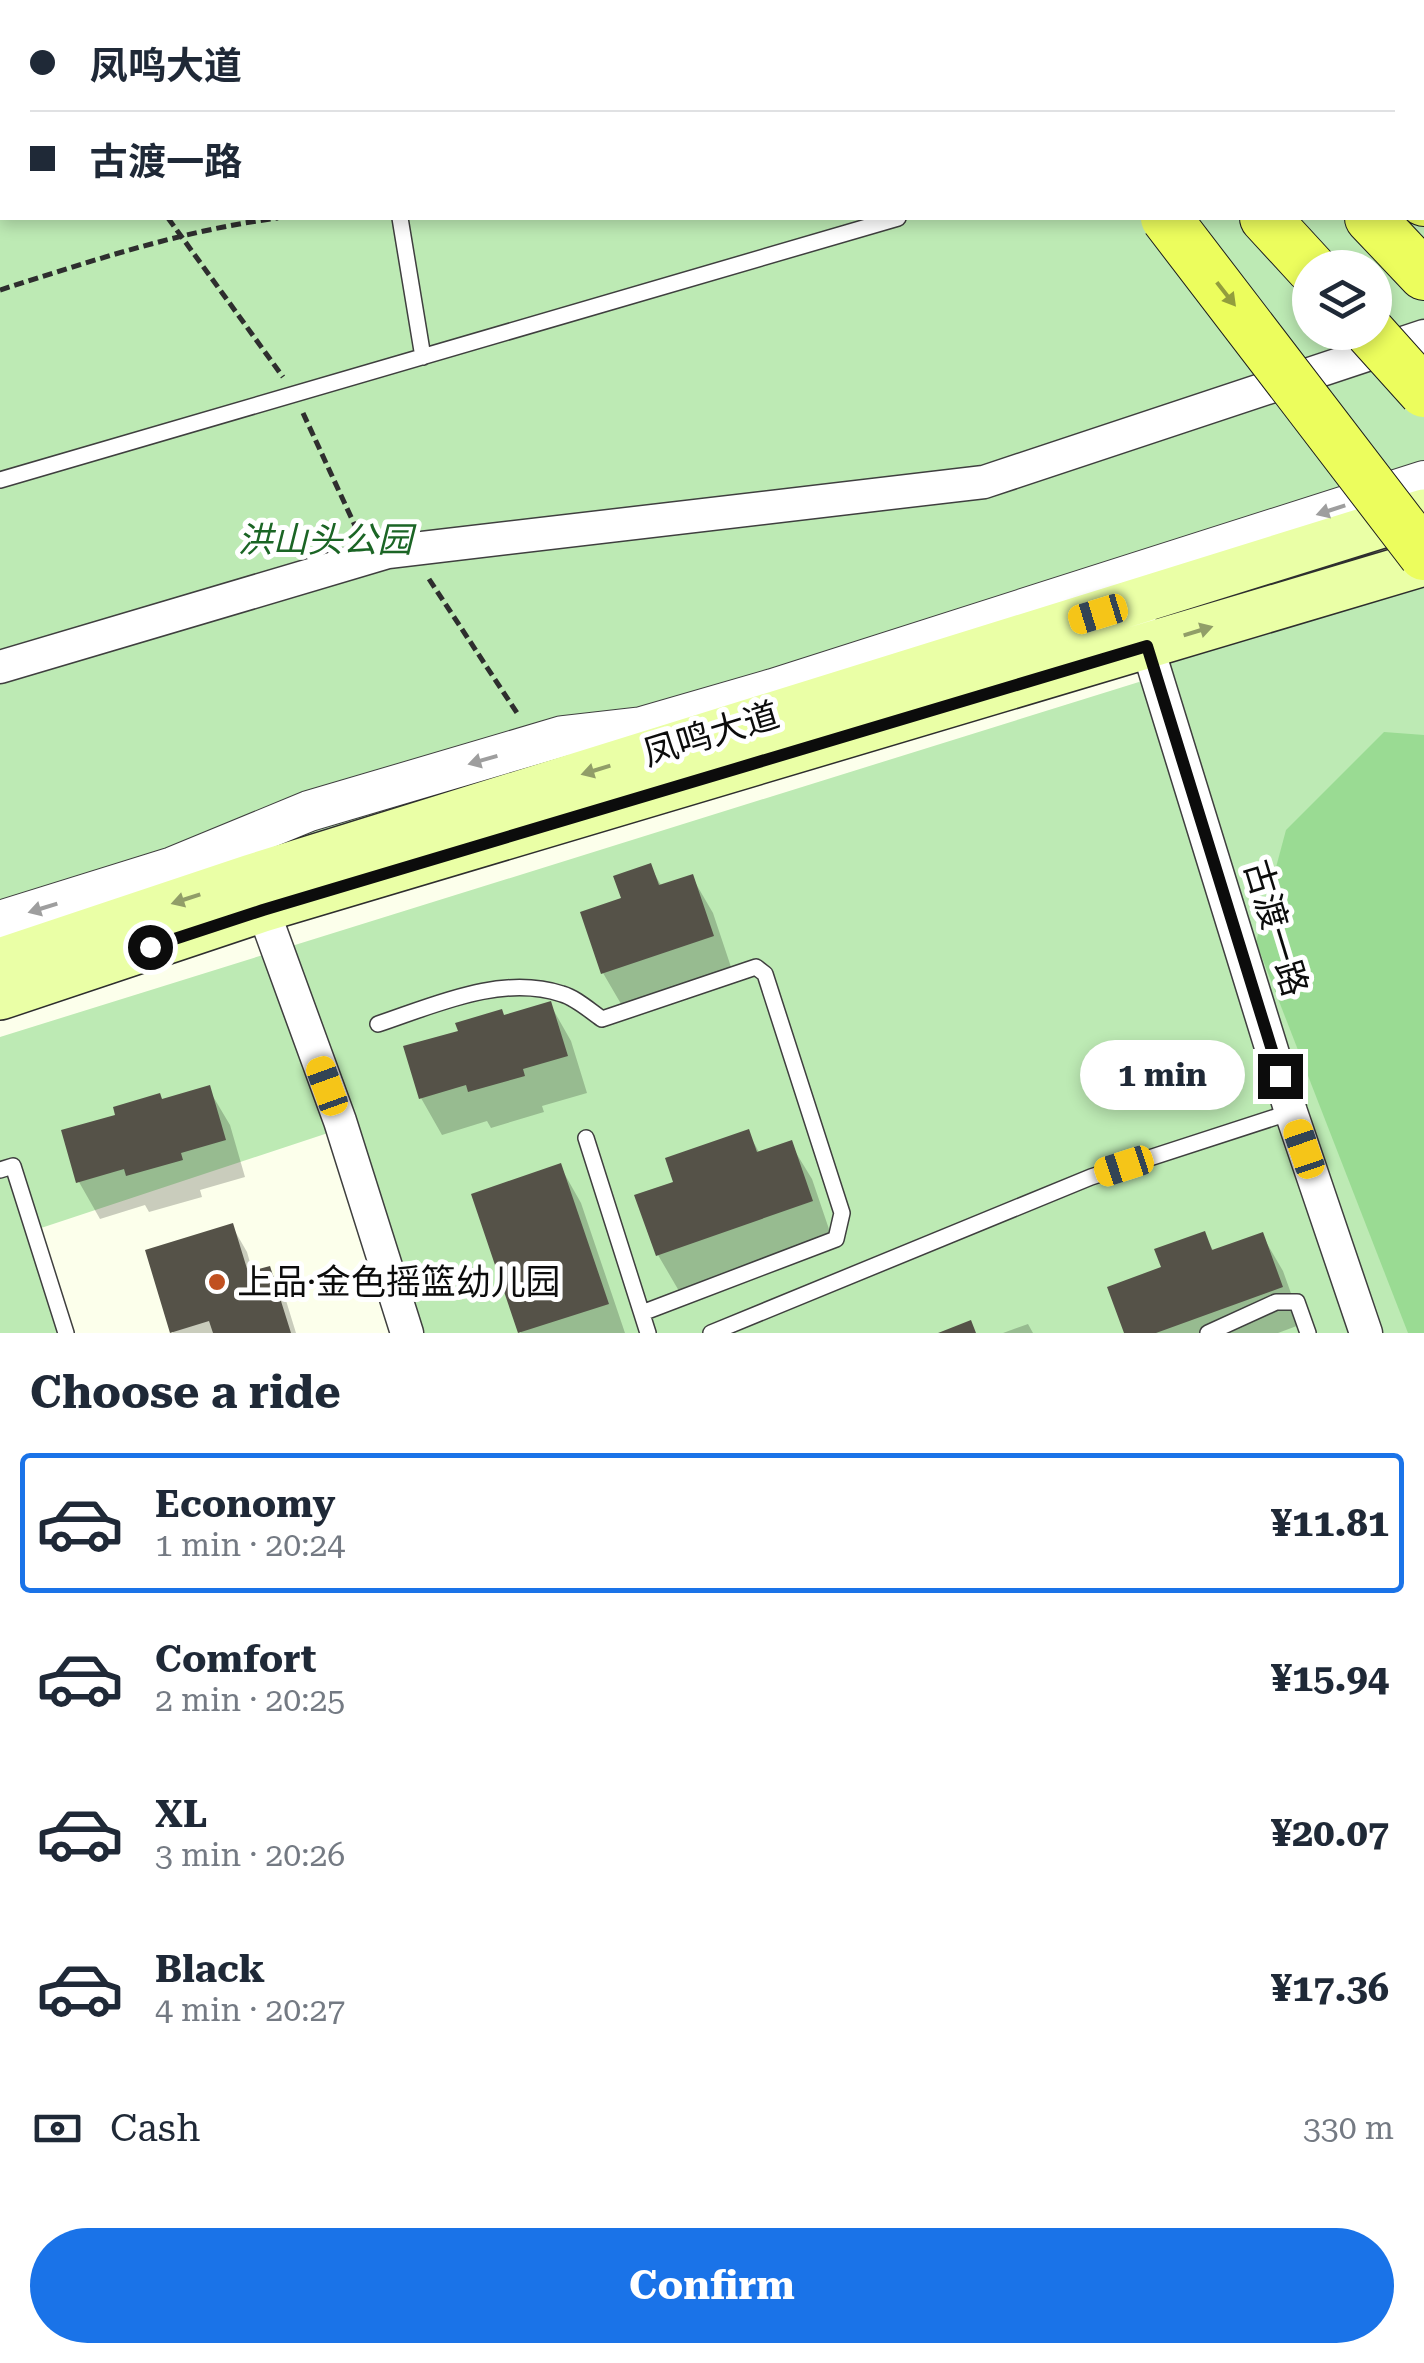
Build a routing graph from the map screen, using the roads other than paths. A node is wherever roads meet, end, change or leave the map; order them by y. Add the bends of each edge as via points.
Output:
1 (400, 220) edge
2 (891, 220) edge
3 (1168, 220) edge
4 (1267, 220) edge
5 (1372, 220) edge
6 (1294, 250) edge
7 (1424, 276) edge
8 (1424, 336) edge
9 (1386, 350) edge
10 (423, 356) junction
11 (1424, 392) edge
12 (0, 480) edge
13 (1424, 481) edge
14 (1424, 512) edge
15 (1424, 555) edge
16 (1424, 563) edge
17 (1134, 602) junction
18 (1147, 646) junction
19 (0, 667) edge
20 (257, 893) junction
21 (0, 921) edge
22 (0, 961) edge
23 (0, 997) edge
24 (378, 1024) dead end
25 (1291, 1112) junction
26 (586, 1138) dead end
27 (0, 1170) edge
28 (642, 1312) junction
29 (66, 1333) edge
30 (407, 1333) edge
31 (648, 1333) edge
32 (711, 1333) edge
33 (1208, 1333) edge
34 (1308, 1333) edge
35 (1366, 1333) edge

1 - 10 lane
2 - 10 lane
3 -> 15 main road, bridge
4 - 6 main road
5 - 7 main road
8 - 19 street via 984,482 409,549
9 - 11 main road, bridge
10 - 12 lane
13 -> 21 street via 773,689 642,727 563,736 308,811 173,867
14 - 17 main road, 凤鸣大道
18 -> 16 main road, 凤鸣大道
17 - 18 street, 古渡一路
17 -> 20 main road, 凤鸣大道
18 - 20 main road, 凤鸣大道
18 - 25 street, 古渡一路
20 -> 22 main road, 凤鸣大道
20 - 23 main road, 凤鸣大道
20 - 30 street
24 - 28 lane via 484,990 545,990 602,1018 756,967 764,974 842,1213 836,1239
25 - 32 lane via 1091,1178
25 - 35 street, 古渡一路
26 - 28 lane
27 - 29 lane via 13,1166
28 - 31 lane
33 - 34 lane via 1276,1302 1297,1302

